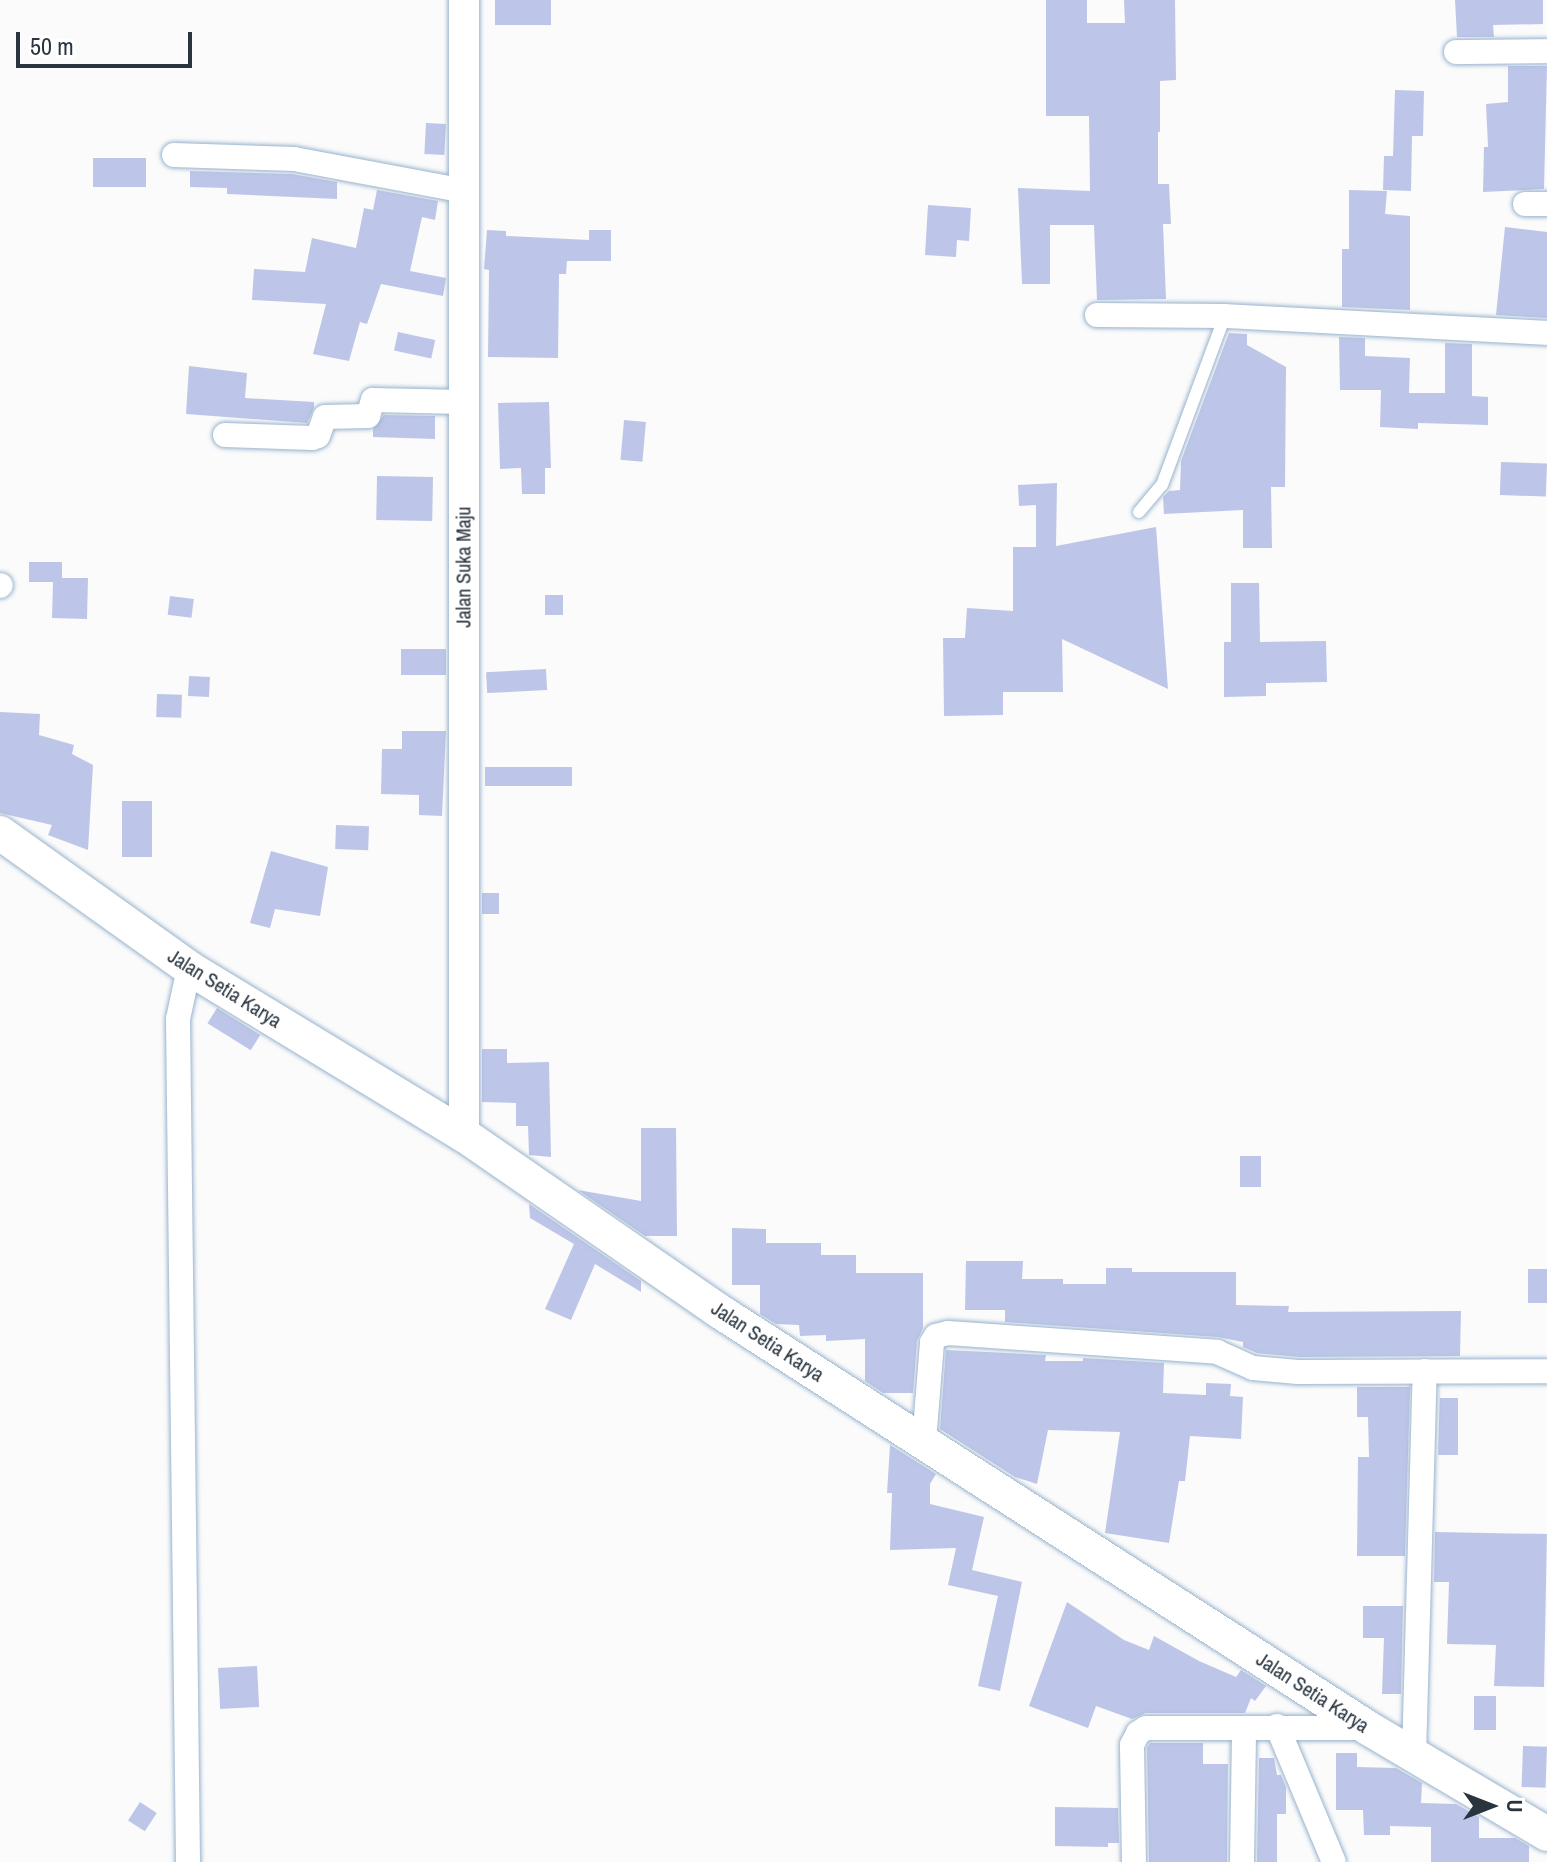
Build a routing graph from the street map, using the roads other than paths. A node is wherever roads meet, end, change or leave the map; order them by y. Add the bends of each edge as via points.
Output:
1 (464, 0) edge
2 (1547, 51) edge
3 (1456, 52) dead end
4 (174, 155) dead end
5 (465, 191) junction
6 (1097, 315) dead end
7 (1225, 316) junction
8 (1547, 333) edge
9 (463, 402) junction
10 (225, 435) dead end
11 (1139, 512) dead end
12 (0, 833) edge
13 (183, 995) junction
14 (464, 1135) junction
15 (1425, 1371) junction
16 (1547, 1371) edge
17 (924, 1442) junction
18 (1277, 1726) junction
19 (1368, 1728) junction
20 (1244, 1730) junction
21 (1414, 1756) junction
22 (1547, 1834) edge
23 (188, 1862) edge
24 (1134, 1862) edge
25 (1242, 1862) edge
26 (1334, 1862) edge

1 - 5 street, Jalan Suka Maju
2 - 3 street
4 - 5 street via 294,159
5 - 9 street, Jalan Suka Maju
6 - 7 street
7 - 8 street
7 - 11 lane via 1162,485
9 - 10 street via 373,400 368,416 325,417 318,436 312,438
9 - 14 street, Jalan Suka Maju
12 - 13 main road, Jalan Setia Karya
13 - 14 main road, Jalan Setia Karya
13 - 23 street
14 - 17 main road, Jalan Setia Karya via 719,1311
15 - 16 street
15 - 17 street via 1253,1368 1217,1352 948,1333 932,1342
15 - 21 street
17 - 19 main road, Jalan Setia Karya
18 - 19 street
18 - 20 street
18 - 26 street
19 - 21 main road, Jalan Setia Karya
20 - 24 street via 1146,1728 1138,1733 1132,1745
20 - 25 street
21 - 22 main road, Jalan Setia Karya

